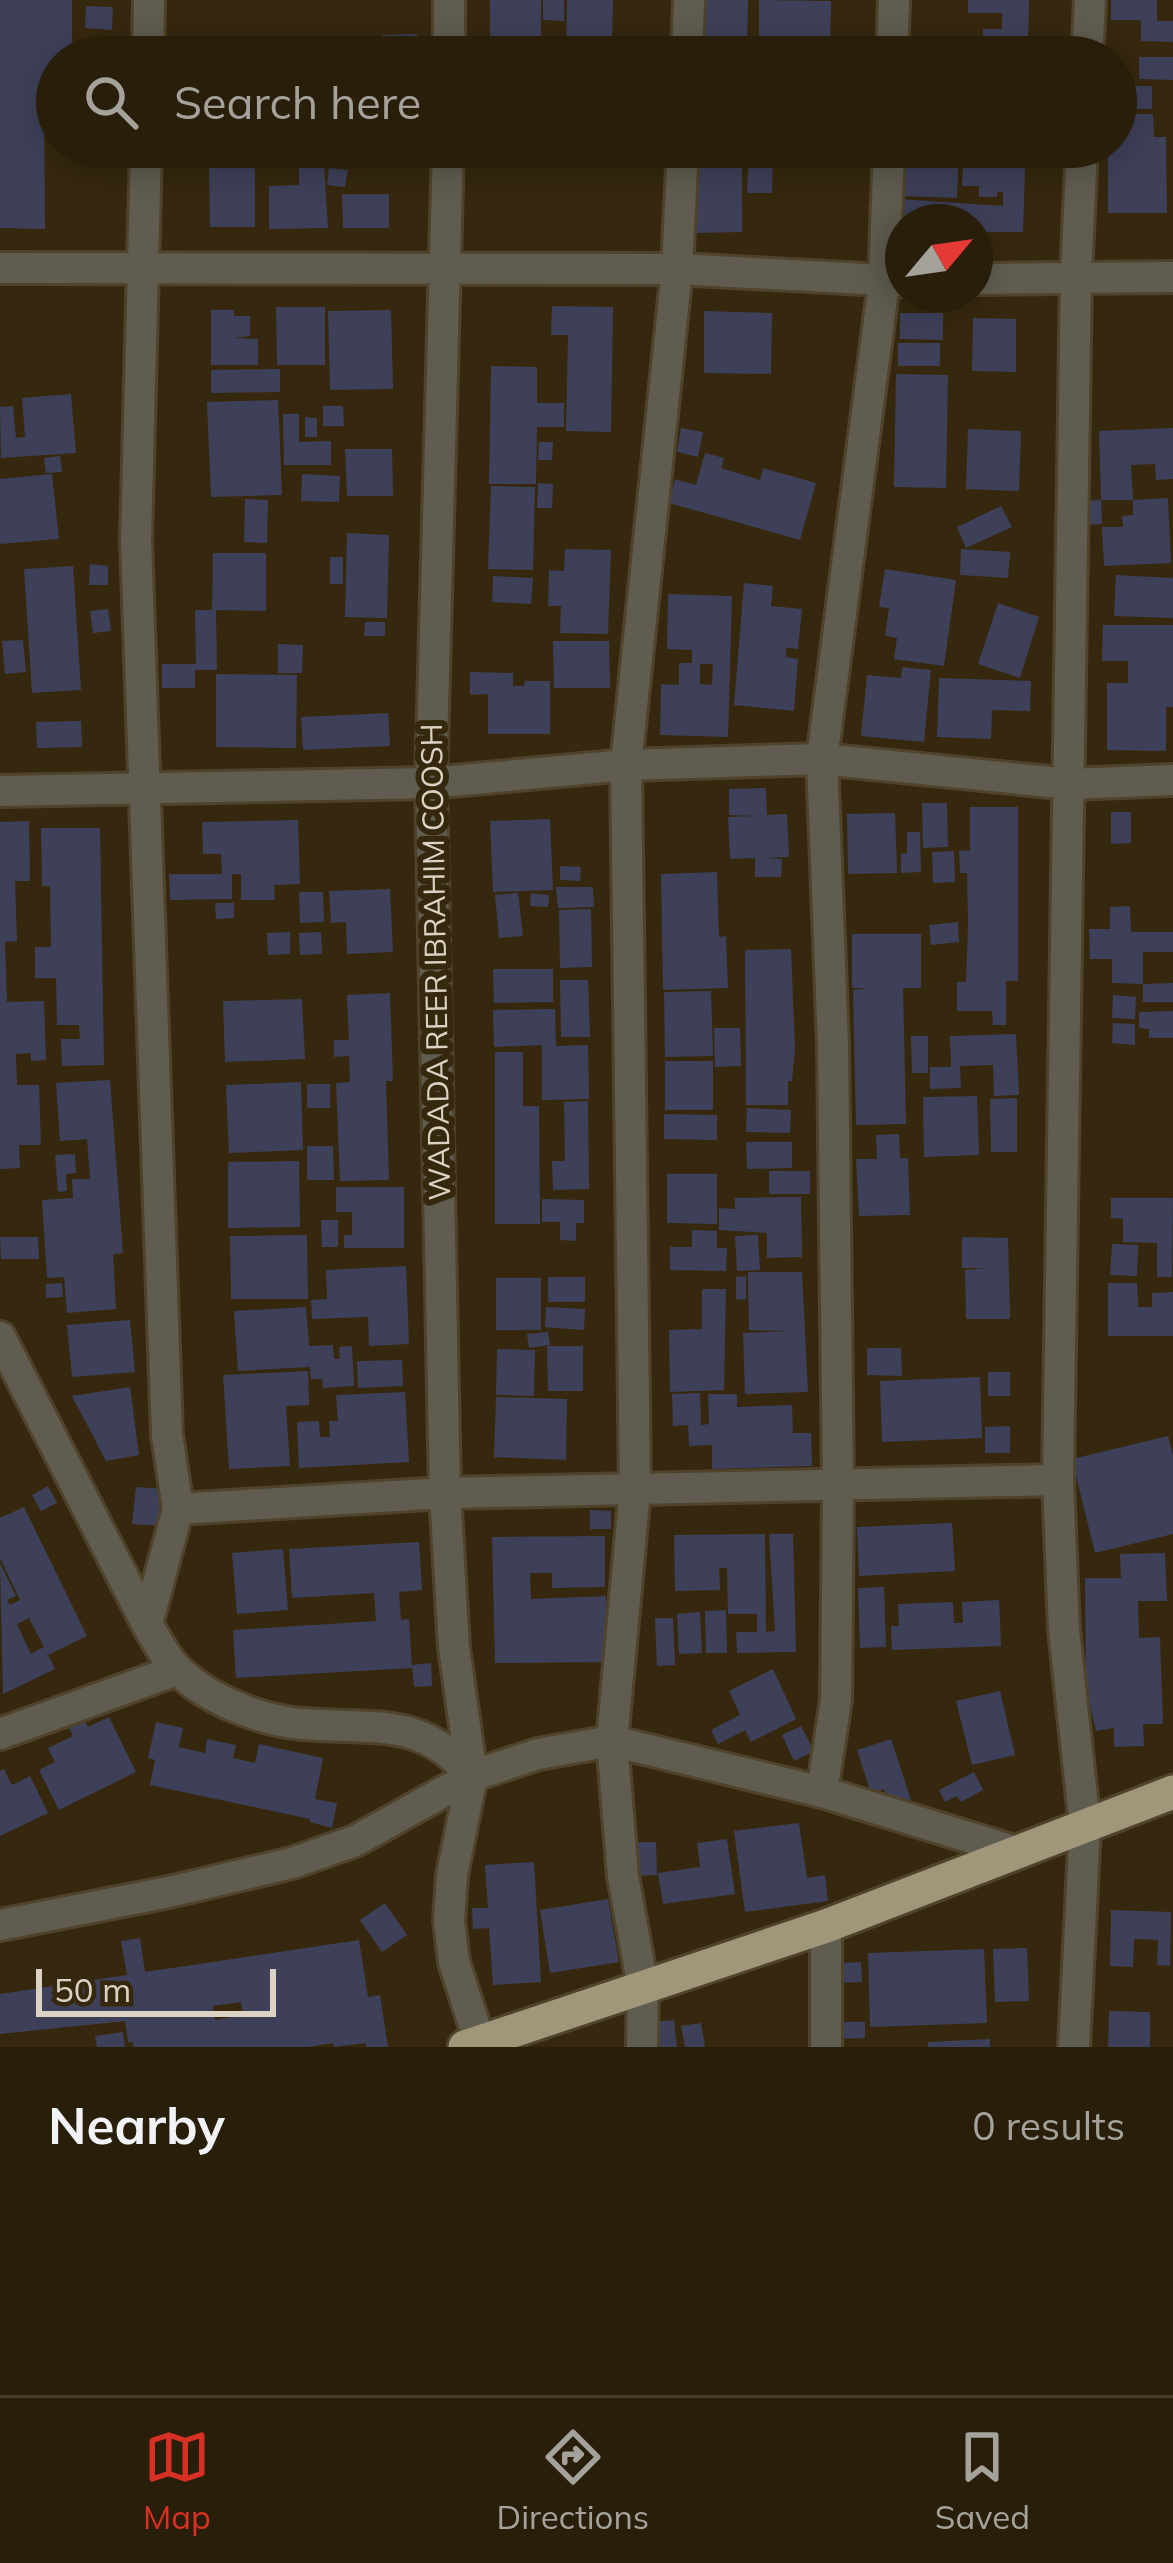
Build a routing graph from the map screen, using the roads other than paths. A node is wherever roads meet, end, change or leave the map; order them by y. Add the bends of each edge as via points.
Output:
1 (149, 0) edge
2 (449, 0) edge
3 (689, 0) edge
4 (894, 0) edge
5 (1090, 0) edge
6 (148, 36) edge
7 (448, 36) edge
8 (688, 36) edge
9 (893, 36) edge
10 (1088, 36) edge
11 (146, 168) edge
12 (448, 168) edge
13 (681, 168) edge
14 (890, 168) edge
15 (1081, 168) edge
16 (891, 204) edge
17 (0, 268) edge
18 (144, 268) junction
19 (677, 269) junction
20 (447, 272) junction
21 (1076, 275) junction
22 (1173, 277) edge
23 (993, 278) edge
24 (885, 281) edge
25 (889, 312) edge
26 (822, 759) junction
27 (626, 765) junction
28 (1173, 780) edge
29 (431, 783) junction
30 (1070, 784) junction
31 (143, 786) junction
32 (0, 791) edge
33 (0, 1337) edge
34 (1058, 1480) junction
35 (838, 1487) junction
36 (634, 1490) junction
37 (445, 1493) junction
38 (178, 1509) junction
39 (147, 1624) junction
40 (177, 1670) junction
41 (0, 1733) edge
42 (612, 1742) junction
43 (472, 1775) junction
44 (822, 1792) junction
45 (1173, 1792) edge
46 (1085, 1826) junction
47 (1019, 1853) junction
48 (0, 1925) edge
49 (826, 1926) junction
50 (643, 1988) junction
51 (472, 2045) edge
52 (642, 2047) edge
53 (826, 2047) edge
54 (1074, 2047) edge

1 - 6 street
2 - 7 street
3 - 8 street
4 - 9 street
5 - 10 street
11 - 18 street
12 - 20 street, WADADA REER IBRAHIM COOSH
13 - 19 street
14 - 16 street
15 - 21 street
17 - 18 street
18 - 20 street
18 - 31 street via 136,541
19 - 20 street
19 - 24 street
19 - 27 street
20 - 29 street, WADADA REER IBRAHIM COOSH
21 - 22 street
21 - 23 street
21 - 30 street
25 - 26 street
26 - 27 street
26 - 30 street
26 - 35 street
27 - 29 street
27 - 36 street
28 - 30 street
29 - 31 street
29 - 37 street, WADADA REER IBRAHIM COOSH
30 - 34 street
31 - 32 street
31 - 38 street via 167,1435
33 - 39 street
34 - 35 street
34 - 46 street
35 - 36 street
35 - 44 street via 836,1700
36 - 37 street
36 - 42 street
37 - 38 street
37 - 43 street, WADADA REER IBRAHIM COOSH
38 - 39 street
39 - 40 street
40 - 41 street
40 - 43 street via 256,1714 423,1736
42 - 43 street
42 - 44 street
42 - 50 street
43 - 48 street via 356,1840 292,1863
43 - 51 street, WADADA REER IBRAHIM COOSH via 449,1921
44 - 47 street
45 - 46 highway
46 - 47 highway
46 - 54 street
47 - 49 highway
49 - 50 highway
49 - 53 street
50 - 51 highway
50 - 52 street

